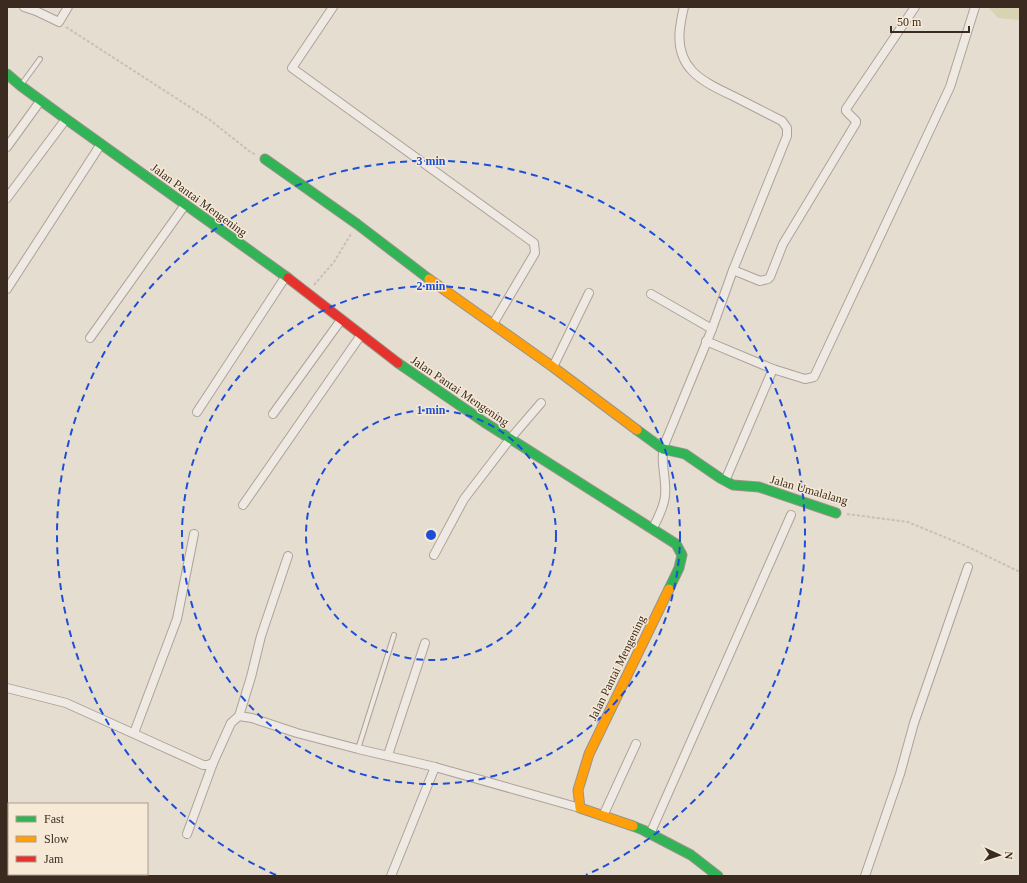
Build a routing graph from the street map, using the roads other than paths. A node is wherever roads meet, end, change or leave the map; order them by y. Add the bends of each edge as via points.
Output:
1 (24, 7) edge
2 (68, 7) edge
3 (333, 7) edge
4 (684, 7) edge
5 (915, 7) edge
6 (975, 7) edge
7 (40, 59) dead end
8 (7, 74) edge
9 (21, 86) junction
10 (40, 100) junction
11 (66, 119) junction
12 (101, 144) junction
13 (7, 147) edge
14 (265, 159) road end
15 (7, 198) edge
16 (184, 205) junction
17 (733, 270) junction
18 (286, 276) junction
19 (7, 289) edge
20 (589, 293) dead end
21 (651, 294) dead end
22 (341, 320) junction
23 (493, 324) junction
24 (712, 329) junction
25 (361, 335) junction
26 (90, 338) dead end
27 (706, 341) junction
28 (553, 367) junction
29 (773, 370) junction
30 (542, 404) dead end
31 (197, 412) dead end
32 (273, 414) dead end
33 (510, 439) junction
34 (664, 446) junction
35 (725, 481) junction
36 (243, 505) dead end
37 (836, 513) road end
38 (791, 515) dead end
39 (653, 528) junction
40 (194, 534) dead end
41 (434, 555) dead end
42 (288, 556) dead end
43 (968, 566) dead end
44 (394, 636) dead end
45 (425, 643) dead end
46 (7, 688) edge
47 (239, 716) junction
48 (134, 733) junction
49 (636, 744) dead end
50 (358, 749) junction
51 (388, 755) junction
52 (213, 763) junction
53 (434, 767) junction
54 (580, 808) junction
55 (603, 816) junction
56 (187, 834) dead end
57 (650, 834) junction
58 (390, 876) edge
59 (718, 876) edge
60 (865, 876) edge

1 - 2 street via 59,22
3 - 23 street via 292,68 534,243 535,252
4 - 17 street via 679,46 683,59 693,73 710,85 782,121 787,128 784,145
5 - 17 street via 846,109 856,123 783,244 768,280 760,281
6 - 29 street via 950,87 814,377 805,379
7 - 9 lane
8 - 9 street, Jalan Pantai Mengening
9 - 10 street, Jalan Pantai Mengening
10 - 11 street, Jalan Pantai Mengening
10 - 13 street
11 - 12 street, Jalan Pantai Mengening
11 - 15 street
12 - 16 street, Jalan Pantai Mengening
12 - 19 street
14 - 23 street
16 - 18 street, Jalan Pantai Mengening
16 - 26 street
17 - 24 street
18 - 22 street, Jalan Pantai Mengening
18 - 31 street
20 - 28 street
21 - 24 street
22 - 25 street, Jalan Pantai Mengening
22 - 32 street
23 - 28 street
24 - 27 street
25 - 33 street, Jalan Pantai Mengening
25 - 36 street
27 - 29 street
27 - 34 street
28 - 34 street
29 - 35 street
30 - 33 street
33 - 39 street, Jalan Pantai Mengening
33 - 41 street via 464,499
34 - 35 street, Jalan Umalalang via 685,454
34 - 39 street via 665,496
35 - 37 street, Jalan Umalalang via 733,485 759,488
38 - 57 street
39 - 54 street, Jalan Pantai Mengening via 676,544 682,555 681,561 589,754 578,790
40 - 48 street via 177,619
42 - 47 street via 261,636
43 - 60 street
44 - 50 lane
45 - 51 street
46 - 48 street via 66,703
47 - 50 street
47 - 52 street via 231,723
48 - 52 street via 203,765
49 - 55 street
50 - 51 street
51 - 53 street
52 - 56 street
53 - 54 street
53 - 58 street
54 - 55 street
55 - 57 street
57 - 59 street via 690,855

